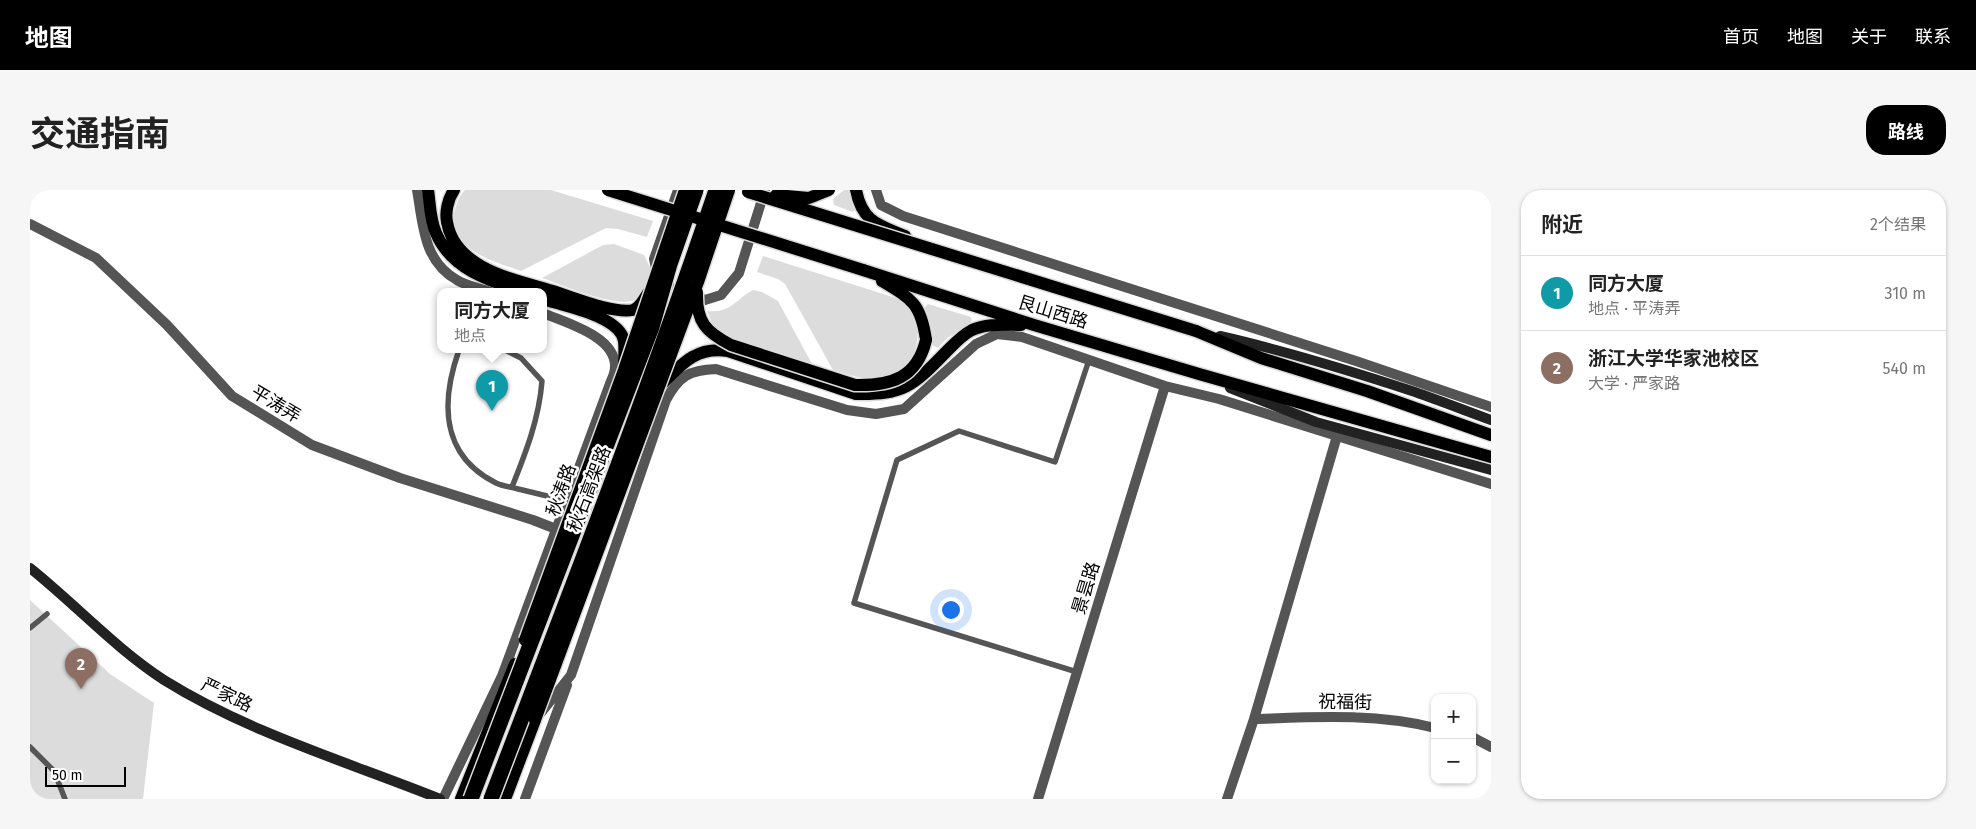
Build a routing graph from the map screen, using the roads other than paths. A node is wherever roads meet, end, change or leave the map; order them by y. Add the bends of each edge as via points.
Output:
1 (417, 190) edge
2 (428, 190) edge
3 (454, 190) edge
4 (608, 190) edge
5 (678, 190) edge
6 (685, 190) edge
7 (696, 190) edge
8 (716, 190) edge
9 (729, 190) edge
10 (765, 190) edge
11 (830, 190) edge
12 (856, 190) edge
13 (876, 190) edge
14 (745, 191) edge
15 (30, 224) edge
16 (963, 258) junction
17 (863, 270) junction
18 (698, 282) junction
19 (474, 288) edge
20 (511, 288) edge
21 (544, 288) edge
22 (547, 289) edge
23 (651, 289) junction
24 (685, 296) junction
25 (547, 300) edge
26 (547, 315) edge
27 (1034, 325) junction
28 (1196, 331) junction
29 (458, 353) edge
30 (511, 353) edge
31 (1090, 360) junction
32 (624, 370) junction
33 (1199, 374) junction
34 (612, 381) junction
35 (1165, 386) junction
36 (652, 389) junction
37 (666, 400) junction
38 (1491, 407) edge
39 (1491, 420) edge
40 (1491, 435) edge
41 (1337, 436) junction
42 (1491, 457) edge
43 (1491, 470) edge
44 (1491, 484) edge
45 (512, 487) junction
46 (567, 501) junction
47 (556, 530) junction
48 (30, 568) edge
49 (47, 614) dead end
50 (30, 628) edge
51 (1077, 672) junction
52 (571, 675) junction
53 (1254, 719) junction
54 (535, 720) junction
55 (1431, 727) edge
56 (1476, 739) edge
57 (30, 747) edge
58 (1491, 747) edge
59 (65, 799) edge
60 (441, 799) edge
61 (461, 799) edge
62 (471, 799) edge
63 (491, 799) edge
64 (505, 799) edge
65 (526, 799) edge
66 (1038, 799) edge
67 (1227, 799) edge

1 - 19 street via 427,244 435,262 457,280
2 - 20 main road via 435,231 454,261 492,282
3 - 21 main road, bridge via 446,214 449,234 457,248 495,272
4 - 17 main road, 艮山西路, bridge
5 - 24 street via 654,259 660,281
6 - 23 main road, 秋涛路, bridge
7 - 62 highway, 秋石高架路, bridge via 652,327
8 - 63 highway, 秋石高架路, bridge via 623,453
9 - 18 main road, bridge
10 - 24 street via 739,272 721,295 705,300
11 - 14 main road, bridge via 809,198
12 - 16 main road, bridge via 863,210 874,223
13 - 38 street via 881,204 903,216
14 - 16 main road, 艮山西路, bridge
15 - 47 street, 平涛弄 via 96,258 167,325 232,396 312,445
16 - 28 main road, 艮山西路, bridge
17 - 18 main road, bridge via 909,298 918,308 926,340 923,354 915,367 893,381 876,386 855,385 715,336 700,317
17 - 27 main road, 艮山西路
18 - 36 main road, bridge
22 - 23 main road, bridge via 592,304 634,310
23 - 32 main road, 秋涛路, bridge
24 - 36 street
25 - 32 main road via 606,320 619,330 624,340
26 - 34 street via 603,340 613,355
27 - 33 main road, 艮山西路
27 - 36 main road via 989,325 972,330 925,374 896,392 856,394 728,351 713,349 694,355
28 - 39 main road via 1264,346 1334,367
28 - 40 main road, 艮山西路 via 1260,358 1367,391
29 - 45 lane via 450,374 447,414 454,442 467,463 496,484
30 - 45 lane via 521,358 542,381 530,440
31 - 35 street
31 - 37 street via 1022,337 997,334 976,344 904,409 876,414 847,410 716,369 686,375 675,384
31 - 51 lane via 1055,462 959,430 897,460 854,603
32 - 61 main road, 秋涛路, bridge via 522,648
33 - 42 main road, 艮山西路
33 - 43 main road via 1316,422
34 - 36 street
34 - 46 street
35 - 41 street via 1219,399
35 - 51 street, 景昙路
36 - 37 street
36 - 54 main road, bridge
37 - 52 street
41 - 44 street
41 - 53 street
45 - 46 lane
46 - 47 street
47 - 60 street via 502,676
48 - 60 main road, 严家路 via 131,657 212,707
49 - 50 lane
51 - 66 street, 景昙路
52 - 54 street
52 - 65 street
53 - 55 street, 祝福街 via 1349,716 1408,721
53 - 67 street
54 - 64 main road
56 - 58 street
57 - 59 lane via 54,771

